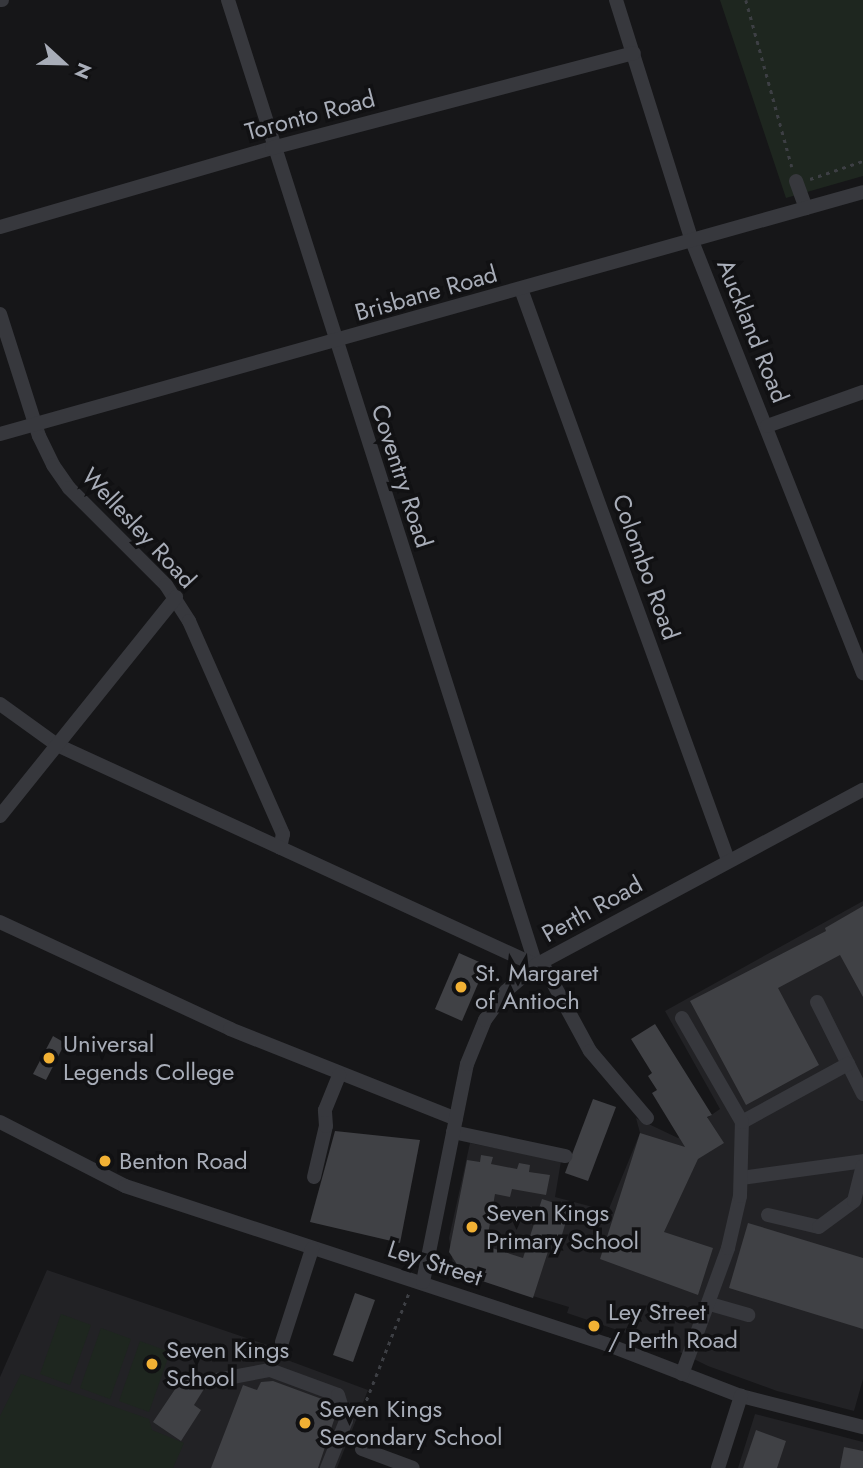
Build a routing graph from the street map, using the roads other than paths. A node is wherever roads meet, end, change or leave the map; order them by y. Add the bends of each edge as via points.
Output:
1 (228, 0) edge
2 (616, 0) edge
3 (634, 53) junction
4 (272, 148) junction
5 (796, 181) road end
6 (863, 192) edge
7 (806, 208) junction
8 (0, 227) edge
9 (692, 241) junction
10 (521, 289) junction
11 (0, 314) edge
12 (334, 343) junction
13 (863, 392) edge
14 (35, 425) junction
15 (767, 426) junction
16 (0, 434) edge
17 (176, 597) junction
18 (863, 673) edge
19 (0, 704) edge
20 (57, 745) junction
21 (863, 790) edge
22 (0, 816) edge
23 (280, 848) junction
24 (728, 860) junction
25 (0, 922) edge
26 (536, 965) junction
27 (817, 1002) dead end
28 (682, 1018) dead end
29 (848, 1064) junction
30 (339, 1075) junction
31 (863, 1094) edge
32 (647, 1118) dead end
33 (0, 1122) edge
34 (742, 1122) junction
35 (454, 1126) junction
36 (565, 1156) dead end
37 (863, 1161) edge
38 (863, 1166) edge
39 (314, 1177) dead end
40 (741, 1178) junction
41 (768, 1215) dead end
42 (312, 1249) junction
43 (419, 1281) junction
44 (710, 1304) junction
45 (748, 1315) dead end
46 (282, 1342) dead end
47 (682, 1374) junction
48 (211, 1381) dead end
49 (741, 1396) junction
50 (863, 1427) edge
51 (362, 1449) dead end
52 (327, 1468) edge
53 (414, 1468) edge
54 (718, 1468) edge

1 - 4 street, Coventry Road
2 - 3 street, Auckland Road
3 - 4 street, Toronto Road
3 - 9 street, Auckland Road
4 - 8 street, Toronto Road
4 - 12 street, Coventry Road
5 - 7 street
6 - 7 street, Brisbane Road
7 - 9 street, Brisbane Road
9 - 10 street, Brisbane Road
9 - 15 street, Auckland Road
10 - 12 street, Brisbane Road
10 - 24 street, Colombo Road
11 - 14 street, Wellesley Road
12 - 14 street, Brisbane Road
12 - 26 street, Coventry Road
13 - 15 street
14 - 16 street, Brisbane Road
14 - 17 street, Wellesley Road via 69,488
15 - 18 street, Auckland Road
17 - 20 street
17 - 23 street, Wellesley Road via 209,660 283,834
19 - 20 street
20 - 22 street
20 - 23 street
21 - 24 street, Perth Road
23 - 26 street
24 - 26 street, Perth Road
25 - 30 street
26 - 32 street via 551,977 590,1051
26 - 35 street, Perth Road via 506,991 485,1020 467,1064
27 - 29 street
28 - 34 street
29 - 31 street
29 - 34 street
30 - 35 street
30 - 39 street via 325,1110 326,1126
33 - 42 street, Ley Street via 125,1186
34 - 40 street
35 - 36 street
35 - 43 street, Perth Road
37 - 40 street
38 - 41 street via 854,1201 819,1227
40 - 44 street via 728,1248
42 - 43 street, Ley Street
42 - 46 street
43 - 47 street, Ley Street
44 - 45 street
44 - 47 street
47 - 49 street, Ley Street
48 - 52 street via 270,1370 338,1395 346,1421
49 - 50 street, Ley Street
49 - 54 street
51 - 53 street

